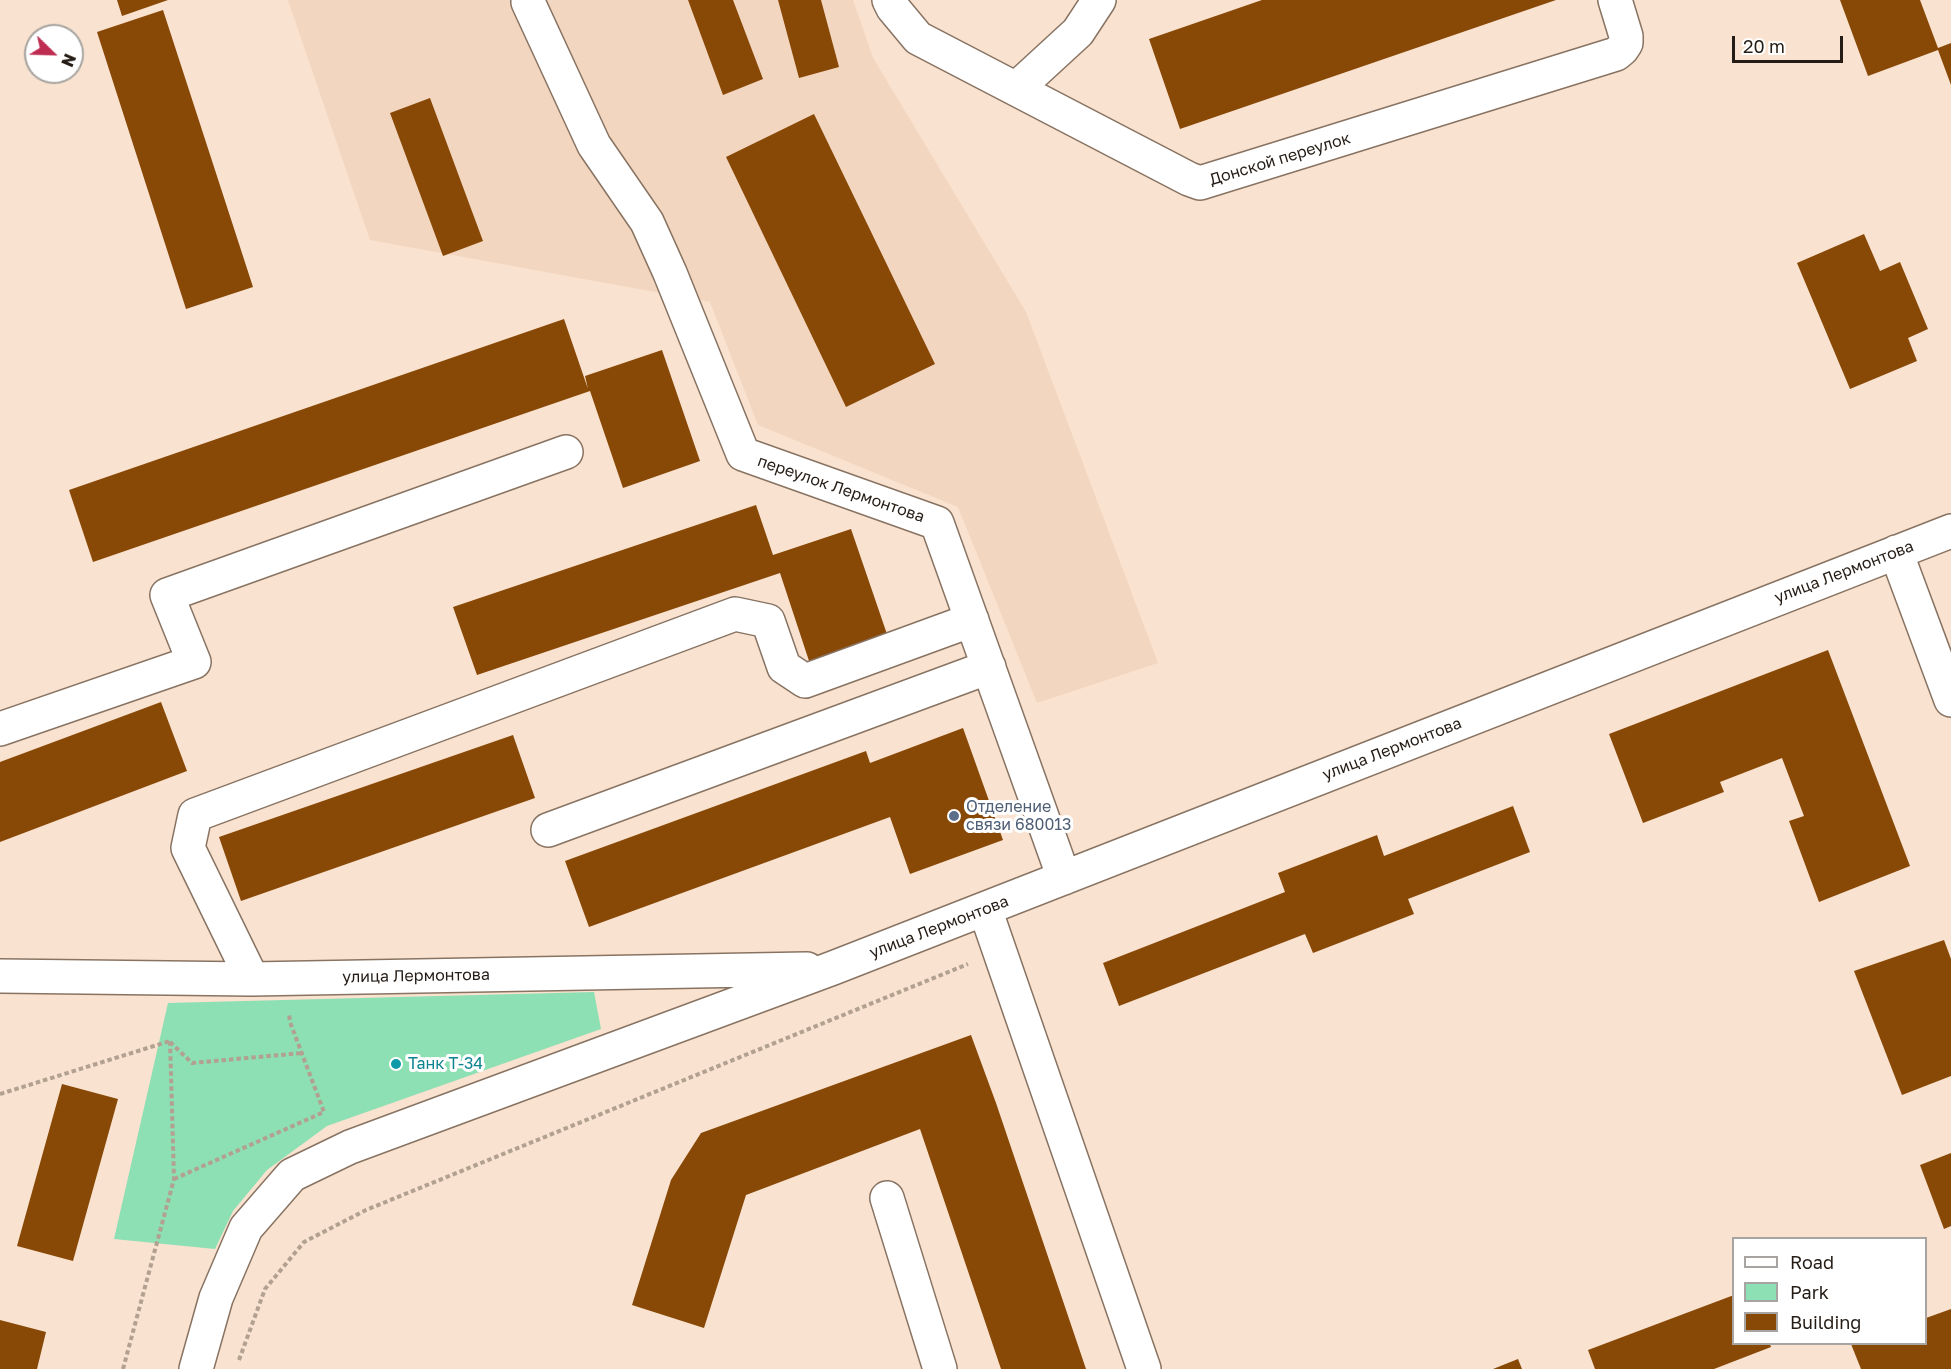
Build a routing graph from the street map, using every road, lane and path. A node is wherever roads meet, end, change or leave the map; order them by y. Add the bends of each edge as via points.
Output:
1 (890, 0) edge
2 (1099, 0) edge
3 (1615, 0) edge
4 (528, 2) dead end
5 (1016, 89) junction
6 (566, 452) dead end
7 (1951, 531) edge
8 (1896, 552) junction
9 (972, 620) junction
10 (989, 667) junction
11 (1951, 700) edge
12 (0, 729) edge
13 (548, 830) dead end
14 (1064, 878) junction
15 (985, 909) junction
16 (999, 951) junction
17 (833, 968) junction
18 (0, 976) edge
19 (268, 979) junction
20 (170, 1041) junction
21 (302, 1053) junction
22 (0, 1094) edge
23 (174, 1179) junction
24 (887, 1198) dead end
25 (236, 1367) dead end
26 (123, 1369) edge
27 (196, 1369) edge
28 (940, 1369) edge
29 (1144, 1369) edge

1 - 5 street, Донской переулок via 918,38
2 - 5 street via 1078,32
3 - 5 street, Донской переулок via 1626,36 1626,43 1616,54 1200,183
4 - 9 street, переулок Лермонтова via 594,146 647,222 743,454 938,523
6 - 12 street via 167,595 194,662
7 - 8 street, улица Лермонтова
8 - 11 street
8 - 14 street, улица Лермонтова
9 - 10 street, переулок Лермонтова
9 - 19 street via 805,681 784,668 768,621 735,614 195,815 188,848
10 - 13 street
10 - 14 street, переулок Лермонтова
14 - 15 street, улица Лермонтова
15 - 16 street
15 - 17 street, улица Лермонтова
16 - 25 path via 366,1210 304,1242 265,1289
16 - 29 street
17 - 19 street, улица Лермонтова
17 - 27 street, улица Лермонтова via 350,1148 292,1175 246,1228 216,1298
18 - 19 street, улица Лермонтова
19 - 21 path
20 - 21 path via 192,1064
20 - 22 path
20 - 23 path
21 - 23 path via 324,1112
23 - 26 path
24 - 28 street

